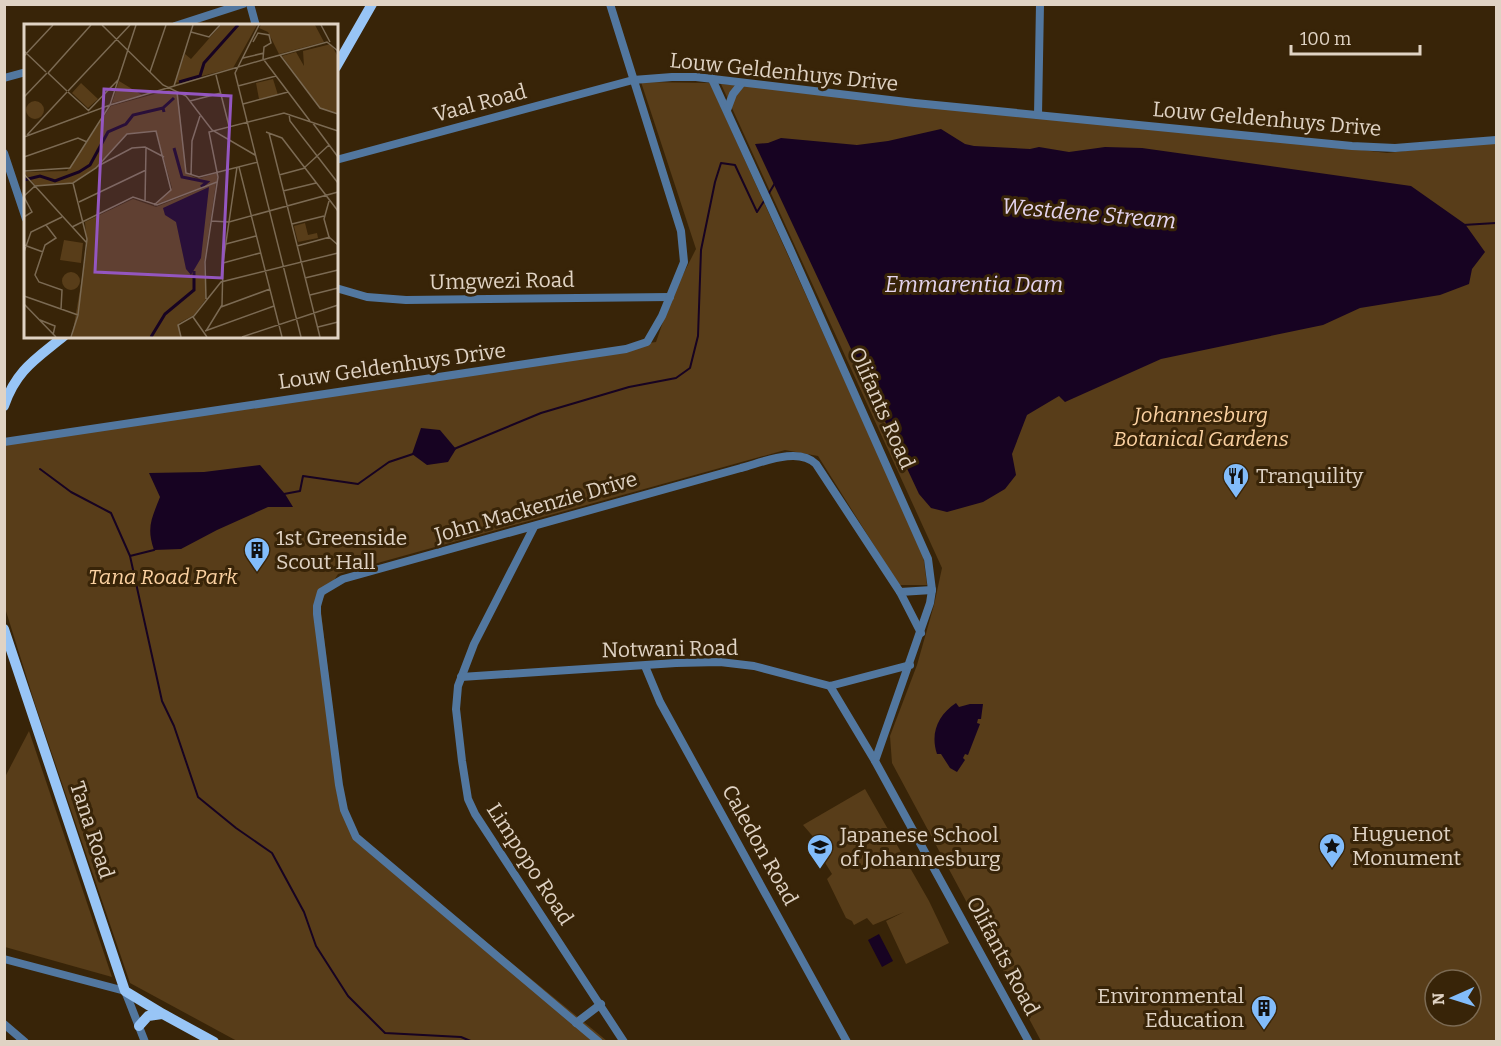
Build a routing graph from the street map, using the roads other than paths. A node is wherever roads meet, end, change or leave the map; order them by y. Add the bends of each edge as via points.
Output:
1 (243, 4) edge
2 (250, 4) edge
3 (372, 4) edge
4 (610, 4) edge
5 (1040, 4) edge
6 (181, 24) edge
7 (255, 24) edge
8 (338, 64) edge
9 (24, 73) edge
10 (4, 78) edge
11 (712, 79) junction
12 (633, 80) junction
13 (741, 84) junction
14 (727, 110) junction
15 (1038, 115) junction
16 (1497, 140) edge
17 (4, 153) edge
18 (338, 159) edge
19 (24, 213) edge
20 (338, 289) edge
21 (670, 297) junction
22 (61, 338) edge
23 (4, 406) edge
24 (4, 442) edge
25 (534, 527) junction
26 (932, 590) junction
27 (900, 592) junction
28 (4, 629) edge
29 (921, 633) junction
30 (910, 665) junction
31 (645, 666) junction
32 (461, 677) junction
33 (830, 686) junction
34 (875, 761) junction
35 (4, 959) edge
36 (125, 990) junction
37 (601, 1004) junction
38 (163, 1014) junction
39 (576, 1023) junction
40 (4, 1024) edge
41 (139, 1026) junction
42 (25, 1041) edge
43 (145, 1041) edge
44 (214, 1041) edge
45 (599, 1041) edge
46 (624, 1041) edge
47 (847, 1041) edge
48 (1029, 1041) edge

1 - 6 street
2 - 7 street
3 - 8 main road
4 - 12 street
5 - 15 street
9 - 10 street
11 - 12 street, Louw Geldenhuys Drive via 672,76
11 - 13 street, Louw Geldenhuys Drive
11 - 14 street, Olifants Road
12 - 18 street, Vaal Road
12 - 21 street, Louw Geldenhuys Drive via 681,231 684,262
13 - 14 street
13 - 15 street, Louw Geldenhuys Drive
14 - 26 street, Olifants Road via 924,546 932,573
15 - 16 street, Louw Geldenhuys Drive via 1374,148
17 - 19 street
20 - 21 street, Umgwezi Road via 367,297 406,300
21 - 24 street, Louw Geldenhuys Drive via 651,337 633,348
22 - 23 main road via 20,373
25 - 27 street, John Mackenzie Drive via 779,458 804,457 816,464
25 - 32 street, Limpopo Road
25 - 39 street, John Mackenzie Drive via 343,579 321,592 317,614 342,803 356,837
26 - 27 street
26 - 29 street, Olifants Road
27 - 29 street, John Mackenzie Drive
28 - 36 main road, Tana Road
29 - 30 street, Olifants Road
30 - 33 street, Notwani Road
30 - 34 street, Olifants Road
31 - 32 street, Notwani Road
31 - 33 street, Notwani Road via 738,664
31 - 47 street, Caledon Road via 660,702
32 - 37 street, Limpopo Road via 456,709 470,806
33 - 34 street, Olifants Road
34 - 48 street, Olifants Road
35 - 36 street
36 - 38 main road
36 - 41 street, Tana Road
37 - 39 street
37 - 46 street, Limpopo Road
38 - 41 main road via 148,1016
38 - 44 main road
39 - 45 street, John Mackenzie Drive
40 - 42 street
41 - 43 street, Tana Road

